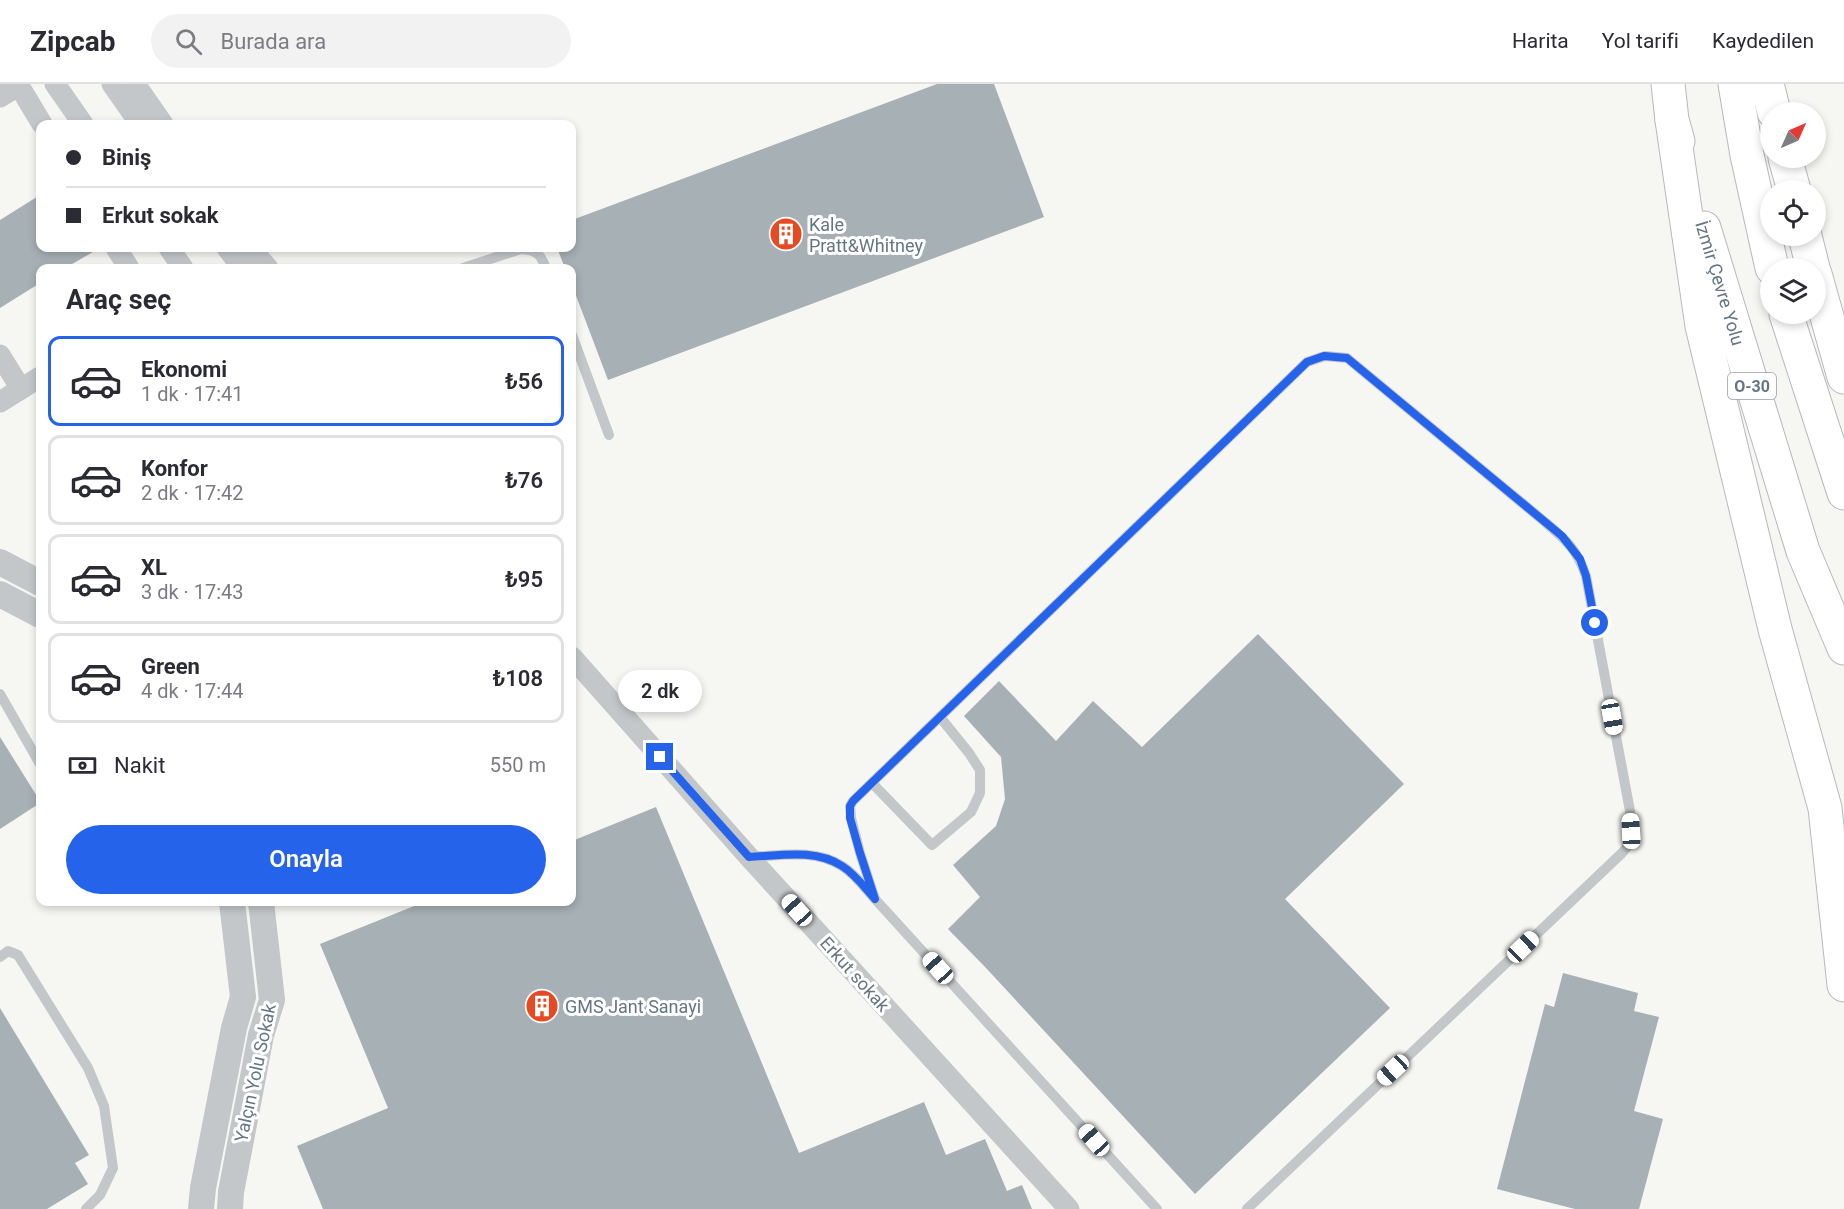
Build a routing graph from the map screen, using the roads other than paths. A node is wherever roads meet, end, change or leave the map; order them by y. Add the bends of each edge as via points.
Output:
1 (55, 84) edge
2 (112, 84) edge
3 (135, 84) edge
4 (1668, 84) edge
5 (1735, 84) edge
6 (1767, 84) edge
7 (19, 85) edge
8 (0, 97) edge
9 (1772, 102) edge
10 (40, 120) edge
11 (80, 120) edge
12 (137, 120) edge
13 (160, 120) edge
14 (1672, 120) junction
15 (253, 252) edge
16 (513, 252) edge
17 (535, 252) edge
18 (1770, 258) edge
19 (264, 264) edge
20 (475, 264) edge
21 (544, 264) edge
22 (1826, 313) edge
23 (1789, 324) edge
24 (576, 346) edge
25 (0, 355) edge
26 (1844, 377) edge
27 (36, 380) edge
28 (21, 389) junction
29 (0, 402) edge
30 (609, 435) dead end
31 (1844, 493) edge
32 (0, 562) edge
33 (36, 581) edge
34 (0, 594) edge
35 (36, 613) edge
36 (1844, 648) edge
37 (576, 662) edge
38 (0, 694) edge
39 (940, 717) junction
40 (36, 757) edge
41 (872, 783) junction
42 (749, 857) junction
43 (875, 899) junction
44 (232, 906) edge
45 (261, 906) edge
46 (0, 957) edge
47 (1844, 985) edge
48 (86, 1209) edge
49 (201, 1209) edge
50 (230, 1209) edge
51 (1069, 1209) edge
52 (1157, 1209) edge
53 (1247, 1209) edge

1 - 11 street
2 - 12 street
3 - 13 street
4 - 14 highway, İzmir Çevre Yolu / O-30
5 - 18 highway
6 - 9 highway
7 - 8 street
7 - 10 street
14 - 36 highway, İzmir Çevre Yolu / O-30 via 1803,551
14 - 47 highway via 1701,326 1775,629 1826,808
15 - 19 street
16 - 20 lane
17 - 21 lane
22 - 26 highway
23 - 31 highway
24 - 30 lane
25 - 28 street
27 - 28 street
28 - 29 street
32 - 33 street
34 - 35 street
37 - 42 street, Erkut sokak
38 - 40 lane
39 - 41 lane
39 - 41 lane via 981,770 980,793 971,812 932,845
39 - 53 lane via 1307,362 1324,356 1347,358 1562,536 1580,559 1630,811 1629,846
41 - 43 lane via 853,801 850,811
42 - 43 lane via 821,856 842,866
42 - 51 street, Erkut sokak
43 - 52 lane
44 - 49 street, Yalçın Yolu Sokak via 243,997 229,1051
45 - 50 street, Yalçın Yolu Sokak via 272,1000 261,1035
46 - 48 lane via 8,951 18,955 88,1068 104,1106 113,1168 100,1196

